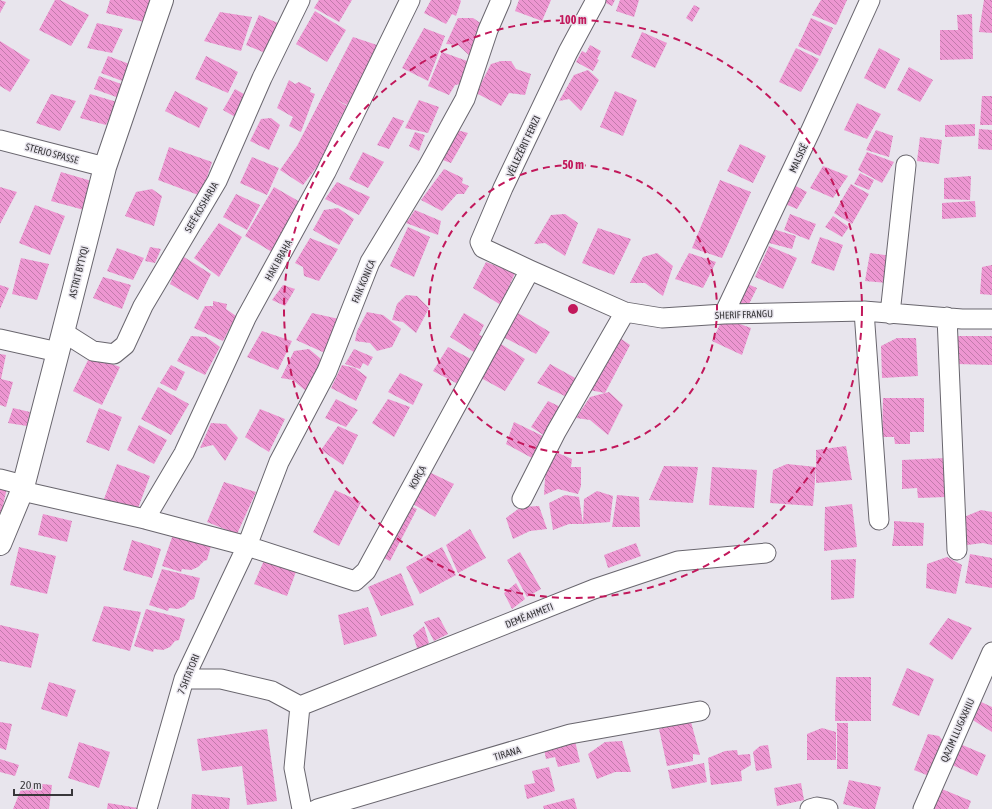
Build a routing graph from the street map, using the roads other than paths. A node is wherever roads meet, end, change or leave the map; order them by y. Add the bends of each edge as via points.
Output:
1 (162, 0) edge
2 (299, 0) edge
3 (410, 0) edge
4 (501, 0) edge
5 (596, 0) edge
6 (870, 0) edge
7 (0, 140) edge
8 (906, 165) dead end
9 (105, 166) junction
10 (530, 270) junction
11 (864, 311) junction
12 (625, 312) junction
13 (724, 314) junction
14 (890, 314) junction
15 (947, 317) junction
16 (992, 319) edge
17 (0, 339) edge
18 (61, 342) junction
19 (0, 479) edge
20 (22, 488) junction
21 (522, 500) dead end
22 (145, 519) junction
23 (879, 520) dead end
24 (0, 544) edge
25 (247, 546) junction
26 (957, 550) dead end
27 (766, 553) dead end
28 (992, 652) edge
29 (184, 679) junction
30 (300, 706) junction
31 (700, 711) dead end
32 (147, 809) edge
33 (302, 809) edge
34 (317, 809) edge
35 (810, 809) edge
36 (828, 809) edge
37 (923, 809) edge

1 - 9 street, ASTRIT BYTYQI
2 - 18 street, SEFË KOSHARJA via 217,181 143,306 125,345 114,354
3 - 22 street, HAKI BRAHA via 326,172 246,318 184,453
4 - 25 street, FAIK KONICA via 465,99 370,262 327,371 279,462
5 - 10 street, VËLLEZËRIT FERIZI via 568,52 480,242 483,248
6 - 13 street, MALSISË
7 - 9 street, STERJO SPASSE
8 - 14 street
9 - 18 street, ASTRIT BYTYQI
10 - 12 street, SHERIF FRANGU
10 - 25 street, KORÇA via 366,571 356,581
11 - 13 street, SHERIF FRANGU
11 - 14 street, SHERIF FRANGU
11 - 23 street
12 - 13 street, SHERIF FRANGU via 662,318
12 - 21 street via 556,432
14 - 15 street, SHERIF FRANGU
15 - 16 street, SHERIF FRANGU
15 - 26 street
17 - 18 street, SEFË KOSHARJA
18 - 20 street, ASTRIT BYTYQI
19 - 20 street
20 - 22 street
20 - 24 street, ASTRIT BYTYQI
22 - 25 street
25 - 29 street, 7 SHTATORI
27 - 30 street, DEMË AHMETI via 678,561 594,589
28 - 37 street, QAZIM LLUGAXHIU
29 - 30 street via 221,679 272,692
29 - 32 street, 7 SHTATORI
30 - 33 street via 294,768
31 - 34 street, TIRANA via 570,734
35 - 36 street

